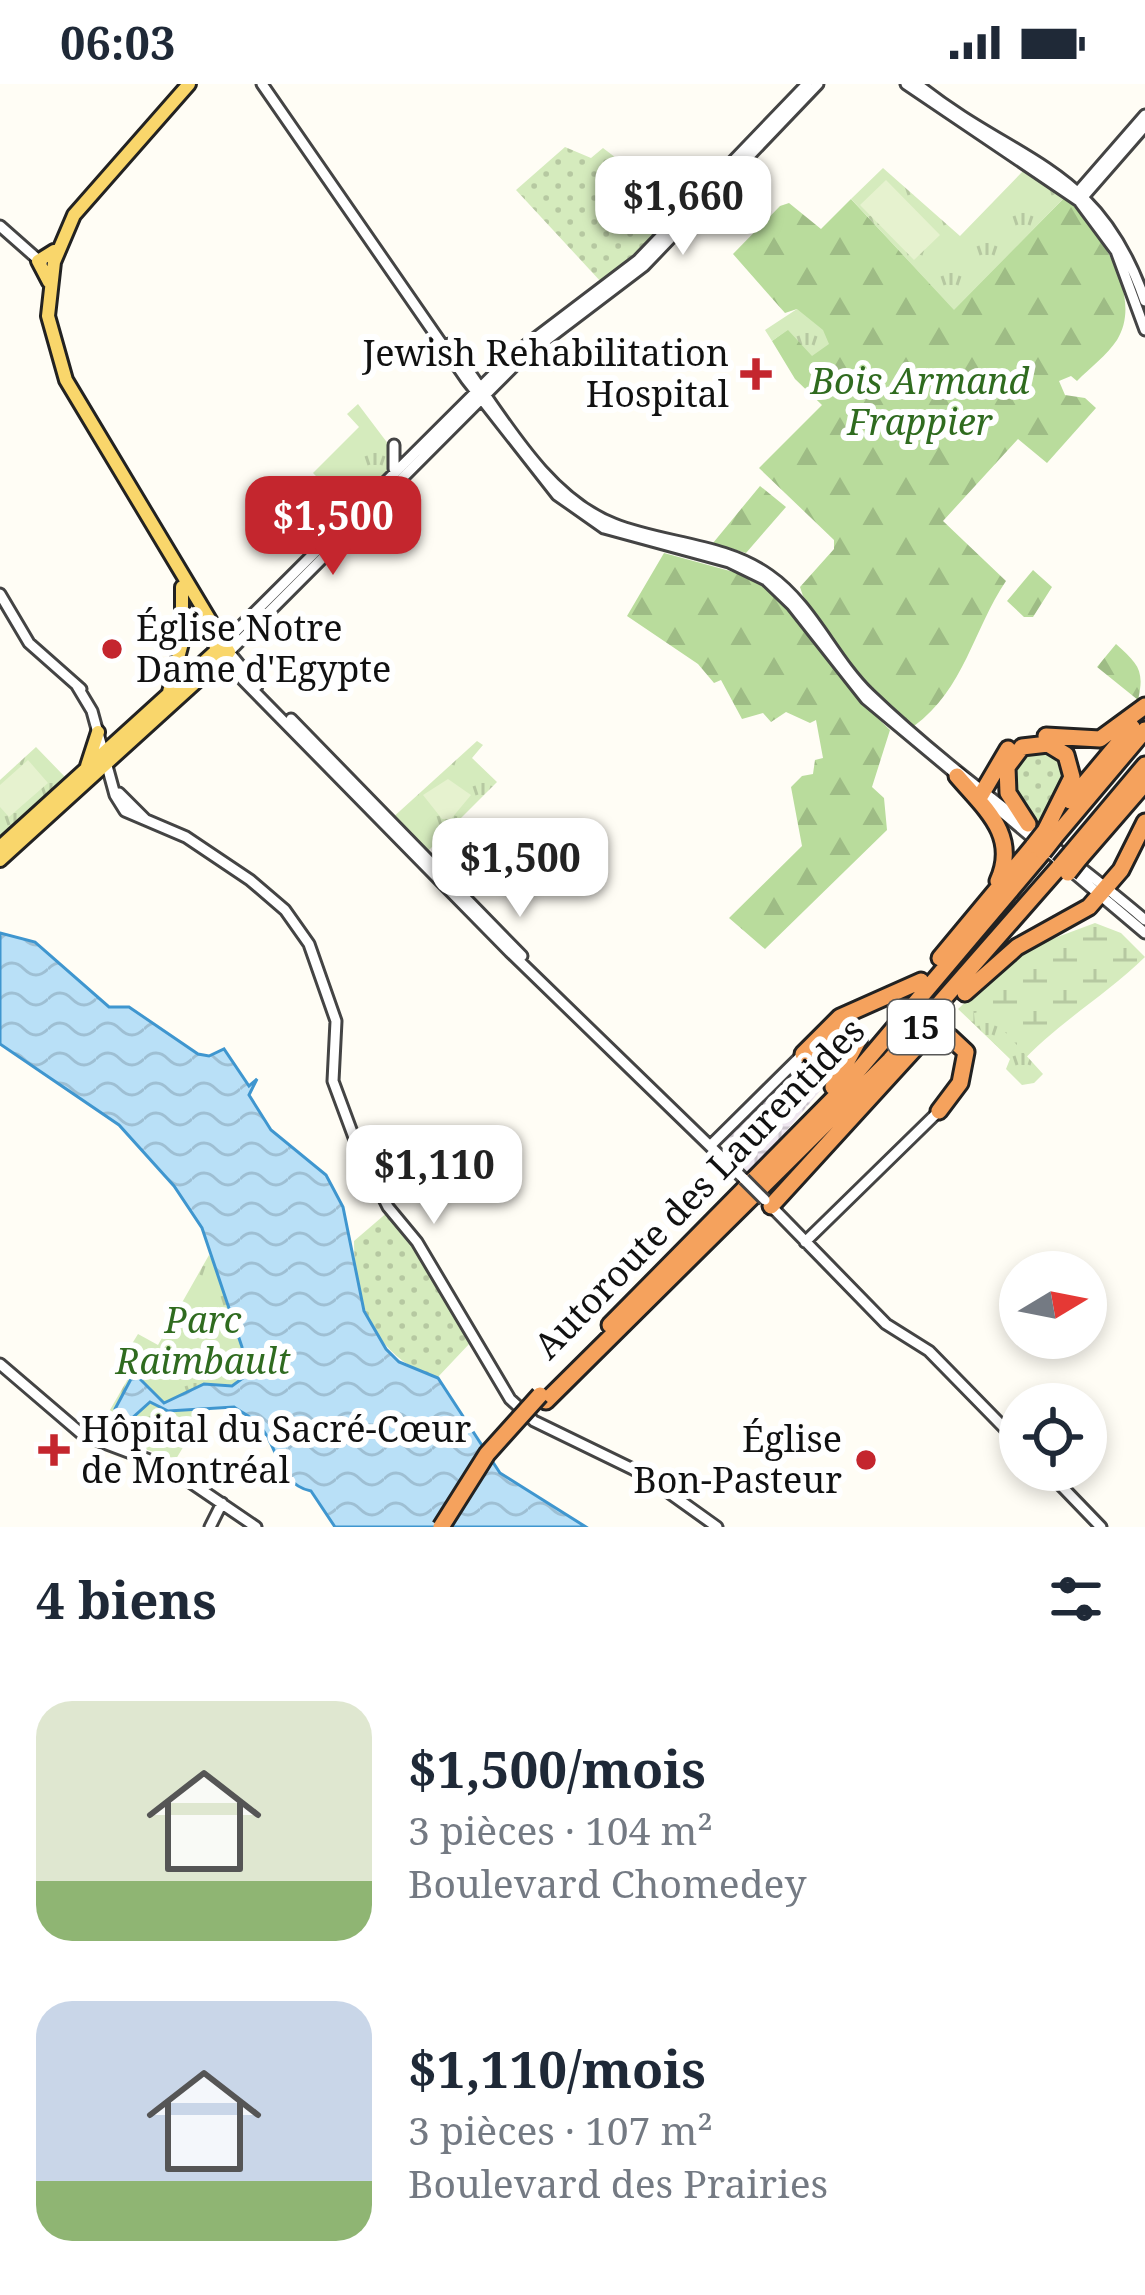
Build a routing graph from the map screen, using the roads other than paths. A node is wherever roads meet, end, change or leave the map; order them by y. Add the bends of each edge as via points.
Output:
1 (193, 84) edge
2 (262, 84) edge
3 (807, 84) edge
4 (818, 84) edge
5 (906, 84) edge
6 (917, 84) edge
7 (1145, 115) edge
8 (1145, 125) edge
9 (1080, 196) junction
10 (0, 226) edge
11 (59, 246) junction
12 (38, 261) junction
13 (52, 267) junction
14 (49, 283) junction
15 (1145, 301) edge
16 (1145, 330) edge
17 (480, 393) junction
18 (424, 449) junction
19 (427, 470) dead end
20 (392, 474) junction
21 (169, 553) junction
22 (182, 587) junction
23 (0, 594) edge
24 (224, 650) junction
25 (76, 686) junction
26 (169, 695) junction
27 (1145, 708) edge
28 (1145, 730) edge
29 (98, 732) junction
30 (107, 757) junction
31 (1145, 765) edge
32 (87, 767) junction
33 (1145, 783) edge
34 (973, 784) junction
35 (1145, 822) edge
36 (1028, 824) junction
37 (1044, 842) junction
38 (0, 847) edge
39 (0, 860) edge
40 (1068, 861) junction
41 (1107, 896) junction
42 (982, 908) junction
43 (1145, 920) edge
44 (1145, 933) edge
45 (921, 981) junction
46 (965, 993) junction
47 (913, 1052) junction
48 (803, 1054) junction
49 (833, 1087) junction
50 (939, 1111) joint
51 (854, 1117) junction
52 (721, 1135) junction
53 (710, 1146) junction
54 (721, 1156) junction
55 (758, 1180) junction
56 (774, 1205) junction
57 (805, 1242) junction
58 (0, 1362) edge
59 (543, 1398) junction
60 (999, 1423) edge
61 (1066, 1491) edge
62 (222, 1503) junction
63 (210, 1527) edge
64 (256, 1527) edge
65 (441, 1527) edge
66 (452, 1527) edge
67 (717, 1527) edge
68 (1101, 1527) edge

1 - 11 main road via 83,203
2 - 17 street
3 - 17 street via 631,267 526,343
4 - 17 street via 634,274
5 - 9 street
6 - 9 street
7 - 9 street
8 - 9 street
9 - 15 street via 1122,242
9 - 16 street via 1116,251
10 - 12 street
11 - 12 main road
11 - 13 main road
12 - 13 street
12 - 14 main road
13 - 14 main road
14 - 21 main road via 48,324 61,370
17 - 18 street
17 - 34 street via 537,473 582,517 729,562 771,584 868,703
18 - 19 street
18 - 20 street
18 - 20 street via 397,444
18 - 24 street
20 - 24 street
21 - 22 main road
21 - 24 main road
22 - 24 main road
22 - 26 main road via 182,645
23 - 25 street via 29,644
24 - 26 main road
24 - 30 main road
24 - 53 street
25 - 29 street
25 - 30 street via 95,704
26 - 30 main road
27 - 34 highway via 1096,740 1022,739
27 - 37 highway
28 - 37 highway, Autoroute des Laurentides / 15
29 - 30 street
29 - 32 main road
30 - 32 main road
30 - 39 main road
30 - 67 street via 122,796 155,825 256,884 302,934 336,1021 333,1079 388,1208 518,1409 644,1474
31 - 40 highway, Autoroute des Laurentides / 15
32 - 38 main road
33 - 40 highway
34 - 36 street
34 - 40 street
34 - 42 highway via 1004,839 1002,872
35 - 41 highway
36 - 37 highway via 1009,796 1007,765 1022,747 1048,743 1066,755 1072,775
36 - 40 street
37 - 42 highway
37 - 55 highway, Autoroute des Laurentides / 15 via 855,1076
40 - 41 street
40 - 46 highway
40 - 55 highway, Autoroute des Laurentides / 15 via 926,1022
41 - 43 street
41 - 44 street
41 - 46 highway via 1014,949
42 - 45 highway
45 - 48 highway via 840,1017
45 - 49 highway
46 - 47 highway
47 - 50 highway via 943,1037 965,1049 961,1080
47 - 51 highway
48 - 49 highway via 836,1028 855,1033 856,1053
48 - 52 street
49 - 55 highway
50 - 57 street
51 - 55 highway
51 - 56 highway
52 - 53 street
52 - 54 street
53 - 54 street
54 - 55 street
55 - 56 street, bridge
55 - 59 highway, Autoroute des Laurentides / 15
56 - 57 street
57 - 60 street
58 - 62 street via 92,1436 162,1458
59 - 65 highway, Autoroute des Laurentides / 15, bridge via 487,1454
59 - 66 highway, Autoroute des Laurentides / 15, bridge
61 - 68 street
62 - 63 street
62 - 64 street

